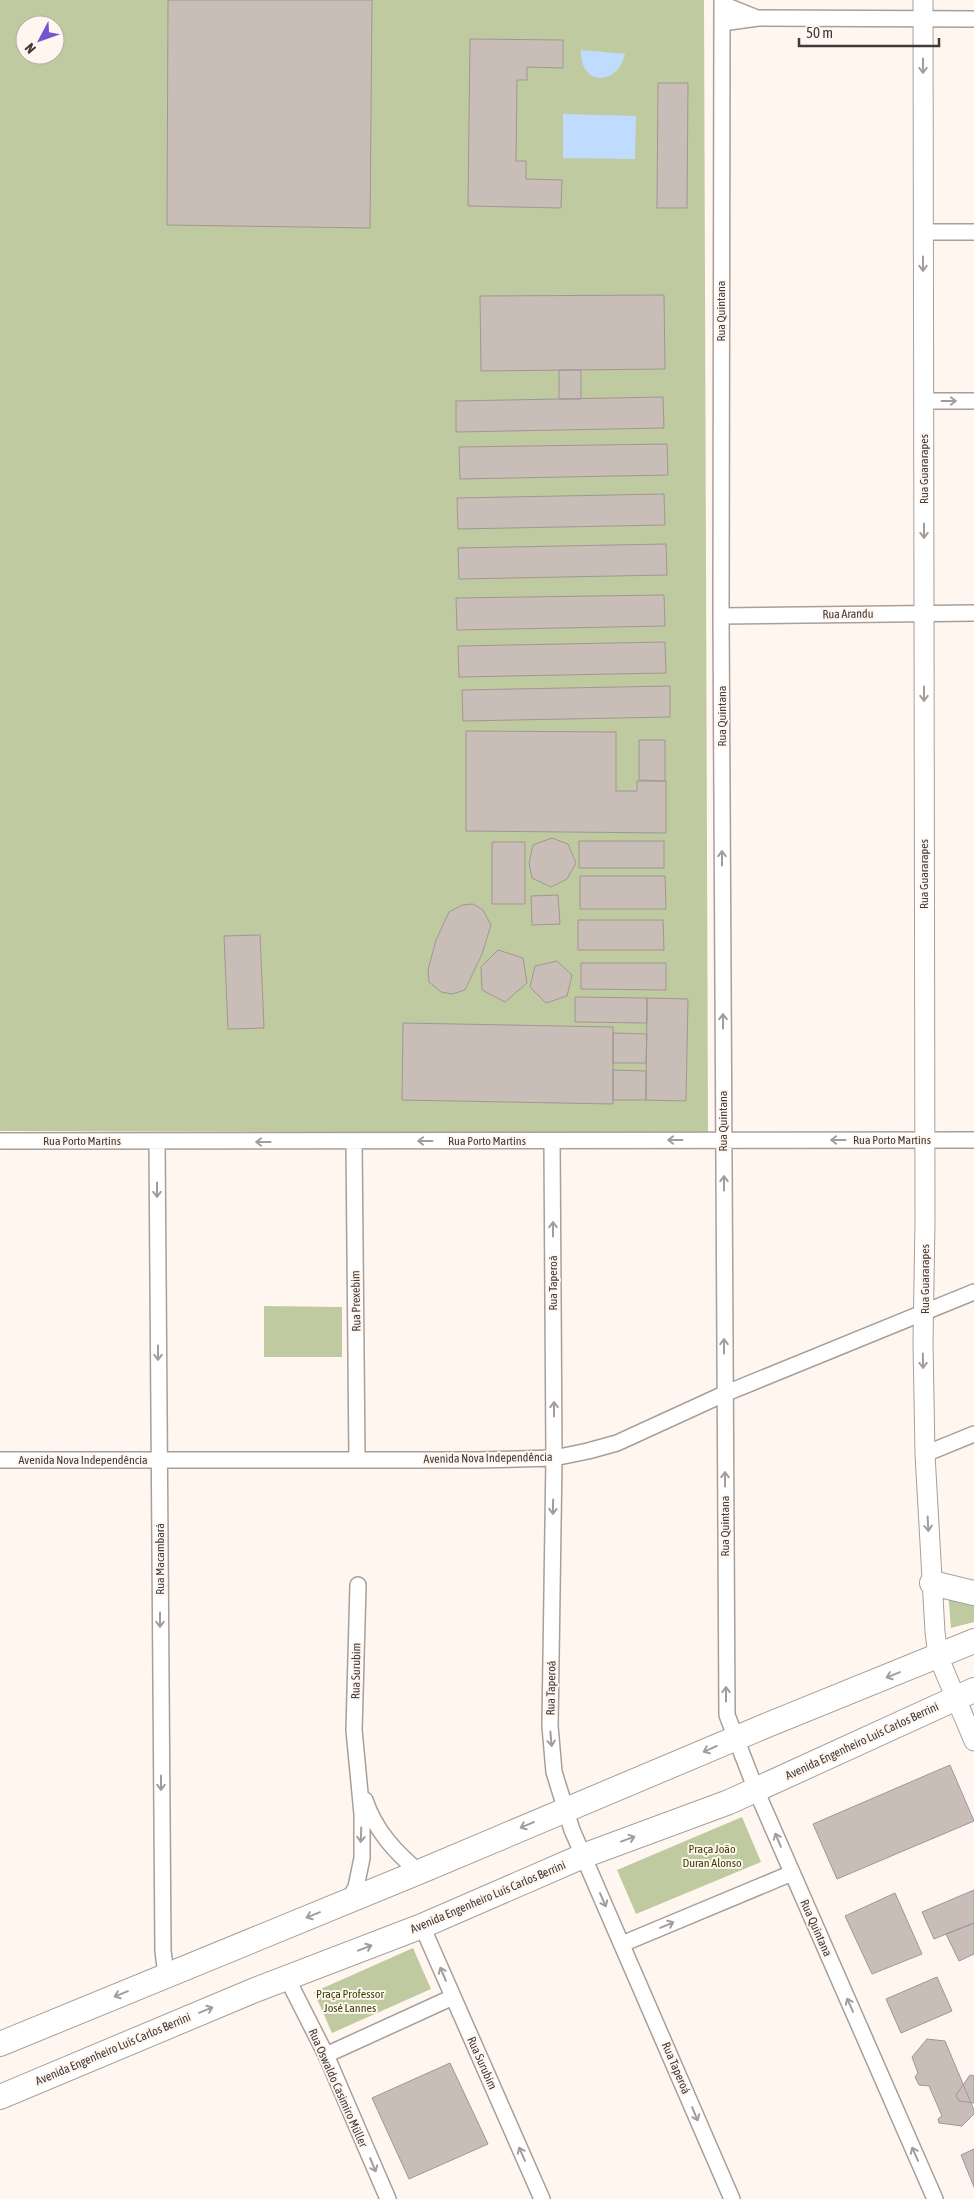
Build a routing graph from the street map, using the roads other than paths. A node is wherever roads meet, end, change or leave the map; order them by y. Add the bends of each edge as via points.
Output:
1 (722, 2) edge
2 (924, 9) edge
3 (758, 18) junction
4 (974, 19) edge
5 (722, 23) junction
6 (923, 232) junction
7 (974, 232) edge
8 (924, 401) junction
9 (974, 401) edge
10 (924, 613) junction
11 (974, 613) edge
12 (721, 616) junction
13 (723, 1140) junction
14 (925, 1140) junction
15 (974, 1140) edge
16 (0, 1141) edge
17 (552, 1141) junction
18 (157, 1142) junction
19 (354, 1142) junction
20 (974, 1292) edge
21 (925, 1313) junction
22 (724, 1394) junction
23 (974, 1434) edge
24 (924, 1454) junction
25 (554, 1458) junction
26 (159, 1459) junction
27 (0, 1460) edge
28 (357, 1460) junction
29 (932, 1583) junction
30 (358, 1585) dead end
31 (974, 1593) edge
32 (974, 1641) edge
33 (938, 1656) junction
34 (965, 1694) edge
35 (734, 1739) junction
36 (974, 1741) edge
37 (360, 1786) junction
38 (756, 1790) junction
39 (566, 1808) junction
40 (583, 1856) junction
41 (419, 1872) junction
42 (792, 1873) junction
43 (349, 1900) junction
44 (422, 1926) junction
45 (622, 1944) junction
46 (166, 1975) junction
47 (287, 1978) junction
48 (453, 1997) junction
49 (0, 2044) edge
50 (326, 2055) junction
51 (0, 2097) edge
52 (388, 2199) edge
53 (542, 2199) edge
54 (732, 2199) edge
55 (934, 2199) edge

1 - 3 street
1 - 5 street, Rua Quintana
2 - 3 street
2 - 4 street
2 -> 6 street, Rua Guararapes
3 - 5 street
5 - 12 street, Rua Quintana
6 - 7 street
6 -> 8 street, Rua Guararapes
8 -> 9 street
8 -> 10 street, Rua Guararapes
10 - 11 street, Rua Arandu
10 - 12 street, Rua Arandu
10 -> 14 street, Rua Guararapes
13 -> 12 street, Rua Quintana
14 -> 13 street, Rua Porto Martins
13 -> 17 street, Rua Porto Martins
22 -> 13 street, Rua Quintana
14 - 15 street, Rua Porto Martins
14 - 21 street, Rua Guararapes
16 - 18 street, Rua Porto Martins
17 -> 19 street, Rua Porto Martins
25 -> 17 street, Rua Taperoá
19 -> 18 street, Rua Porto Martins
18 -> 26 street, Rua Macambará
19 - 28 street, Rua Prexebim
20 - 21 street, Avenida Nova Independência
21 - 22 street, Avenida Nova Independência
21 -> 24 street, Rua Guararapes
22 - 25 street, Avenida Nova Independência via 617,1443
35 -> 22 street, Rua Quintana via 726,1715
23 - 24 street
24 -> 29 street, Rua Guararapes
25 - 28 street, Avenida Nova Independência
25 -> 39 street, Rua Taperoá via 550,1726 554,1772
26 - 27 street, Avenida Nova Independência
26 - 28 street, Avenida Nova Independência
26 -> 46 street, Rua Macambará via 163,1950
29 - 31 main road
29 - 33 street, Rua Guararapes
30 - 37 street, Rua Surubim via 354,1730
32 - 33 main road
33 - 34 street, Rua Guararapes
33 -> 35 main road
34 - 36 street, Rua Guararapes
34 - 38 main road, Avenida Engenheiro Luís Carlos Berrini
35 - 38 street, Rua Quintana
35 -> 39 main road
37 - 41 street, Rua Surubim via 382,1834
37 -> 43 street, Rua Surubim via 362,1858 358,1880
40 -> 38 main road, Avenida Engenheiro Luís Carlos Berrini
42 -> 38 street, Rua Quintana
39 - 40 street, Rua Taperoá
39 -> 41 main road
40 - 44 main road, Avenida Engenheiro Luís Carlos Berrini
40 -> 45 street, Rua Taperoá
41 - 43 main road
45 -> 42 street
55 -> 42 street, Rua Quintana
43 -> 46 main road
47 -> 44 main road, Avenida Engenheiro Luís Carlos Berrini
48 -> 44 street, Rua Surubim
45 -> 54 street, Rua Taperoá
46 -> 49 main road
47 - 50 street, Rua Oswaldo Casimiro Müller
51 -> 47 main road, Avenida Engenheiro Luís Carlos Berrini
48 - 50 street
53 -> 48 street, Rua Surubim
50 -> 52 street, Rua Oswaldo Casimiro Müller

